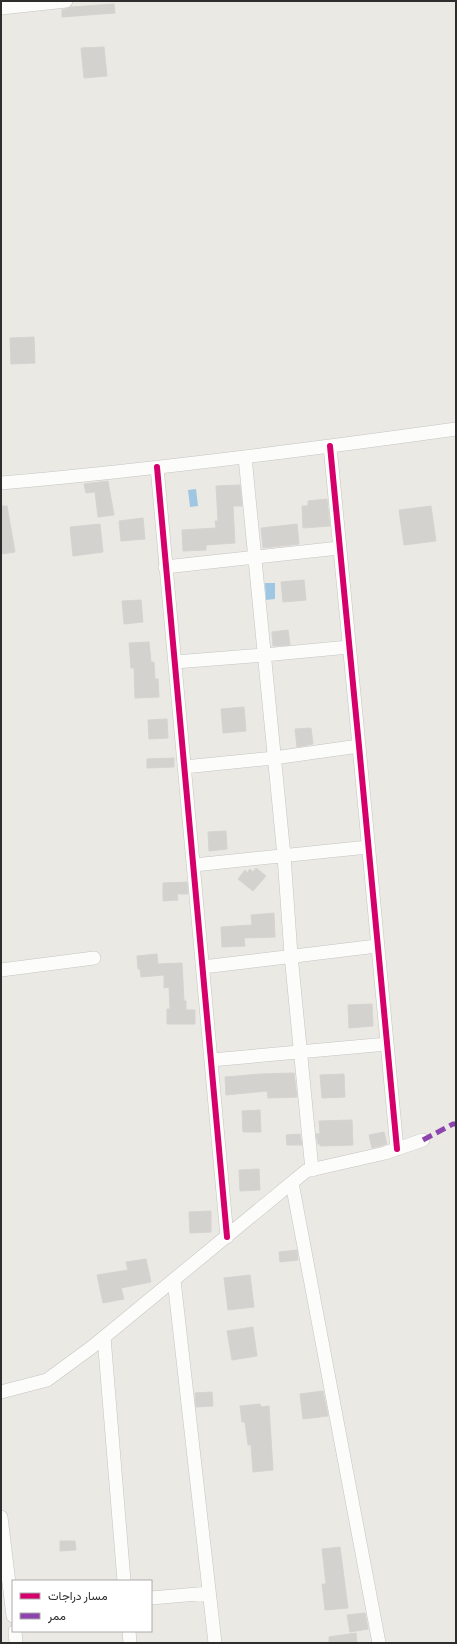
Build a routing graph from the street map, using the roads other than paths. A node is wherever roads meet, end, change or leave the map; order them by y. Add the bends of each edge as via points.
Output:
1 (66, 1) edge
2 (1, 8) edge
3 (456, 429) edge
4 (330, 446) junction
5 (245, 457) junction
6 (157, 468) junction
7 (1, 483) edge
8 (339, 548) junction
9 (254, 557) junction
10 (165, 567) junction
11 (349, 647) junction
12 (264, 655) junction
13 (176, 662) junction
14 (359, 746) junction
15 (274, 758) junction
16 (184, 767) junction
17 (368, 847) junction
18 (284, 856) junction
19 (194, 865) junction
20 (377, 946) junction
21 (291, 956) junction
22 (94, 958) dead end
23 (203, 967) junction
24 (1, 970) edge
25 (387, 1044) junction
26 (300, 1052) junction
27 (211, 1060) junction
28 (423, 1140) dead end
29 (397, 1149) junction
30 (312, 1170) junction
31 (292, 1183) junction
32 (227, 1237) junction
33 (174, 1280) junction
34 (104, 1337) junction
35 (1, 1392) edge
36 (1, 1517) edge
37 (124, 1580) edge
38 (209, 1593) junction
39 (152, 1598) edge
40 (12, 1608) edge
41 (15, 1632) edge
42 (129, 1632) edge
43 (16, 1643) edge
44 (130, 1643) edge
45 (215, 1643) edge
46 (379, 1643) edge

1 - 2 street
3 - 4 street
4 - 5 street
4 - 8 street
5 - 6 street
5 - 9 street
6 - 7 street
6 - 10 street
8 - 9 street
8 - 11 street
9 - 10 street
9 - 12 street
10 - 13 street
11 - 12 street
11 - 14 street
12 - 13 street
12 - 15 street
13 - 16 street
14 - 15 street
14 - 17 street
15 - 16 street
15 - 18 street
16 - 19 street
17 - 18 street
17 - 20 street
18 - 19 street
18 - 21 street
19 - 23 street
20 - 21 street
20 - 25 street
21 - 23 street
21 - 26 street
22 - 24 street
23 - 27 street
25 - 26 street
25 - 29 street
26 - 27 street
26 - 30 street
27 - 32 street
28 - 29 street
29 - 30 street
30 - 31 street via 306,1171
31 - 32 street
31 - 46 street
32 - 33 street
33 - 34 street
33 - 38 street
34 - 35 street via 47,1380
34 - 37 street
36 - 40 street
38 - 39 street
38 - 45 street
41 - 43 street
42 - 44 street

